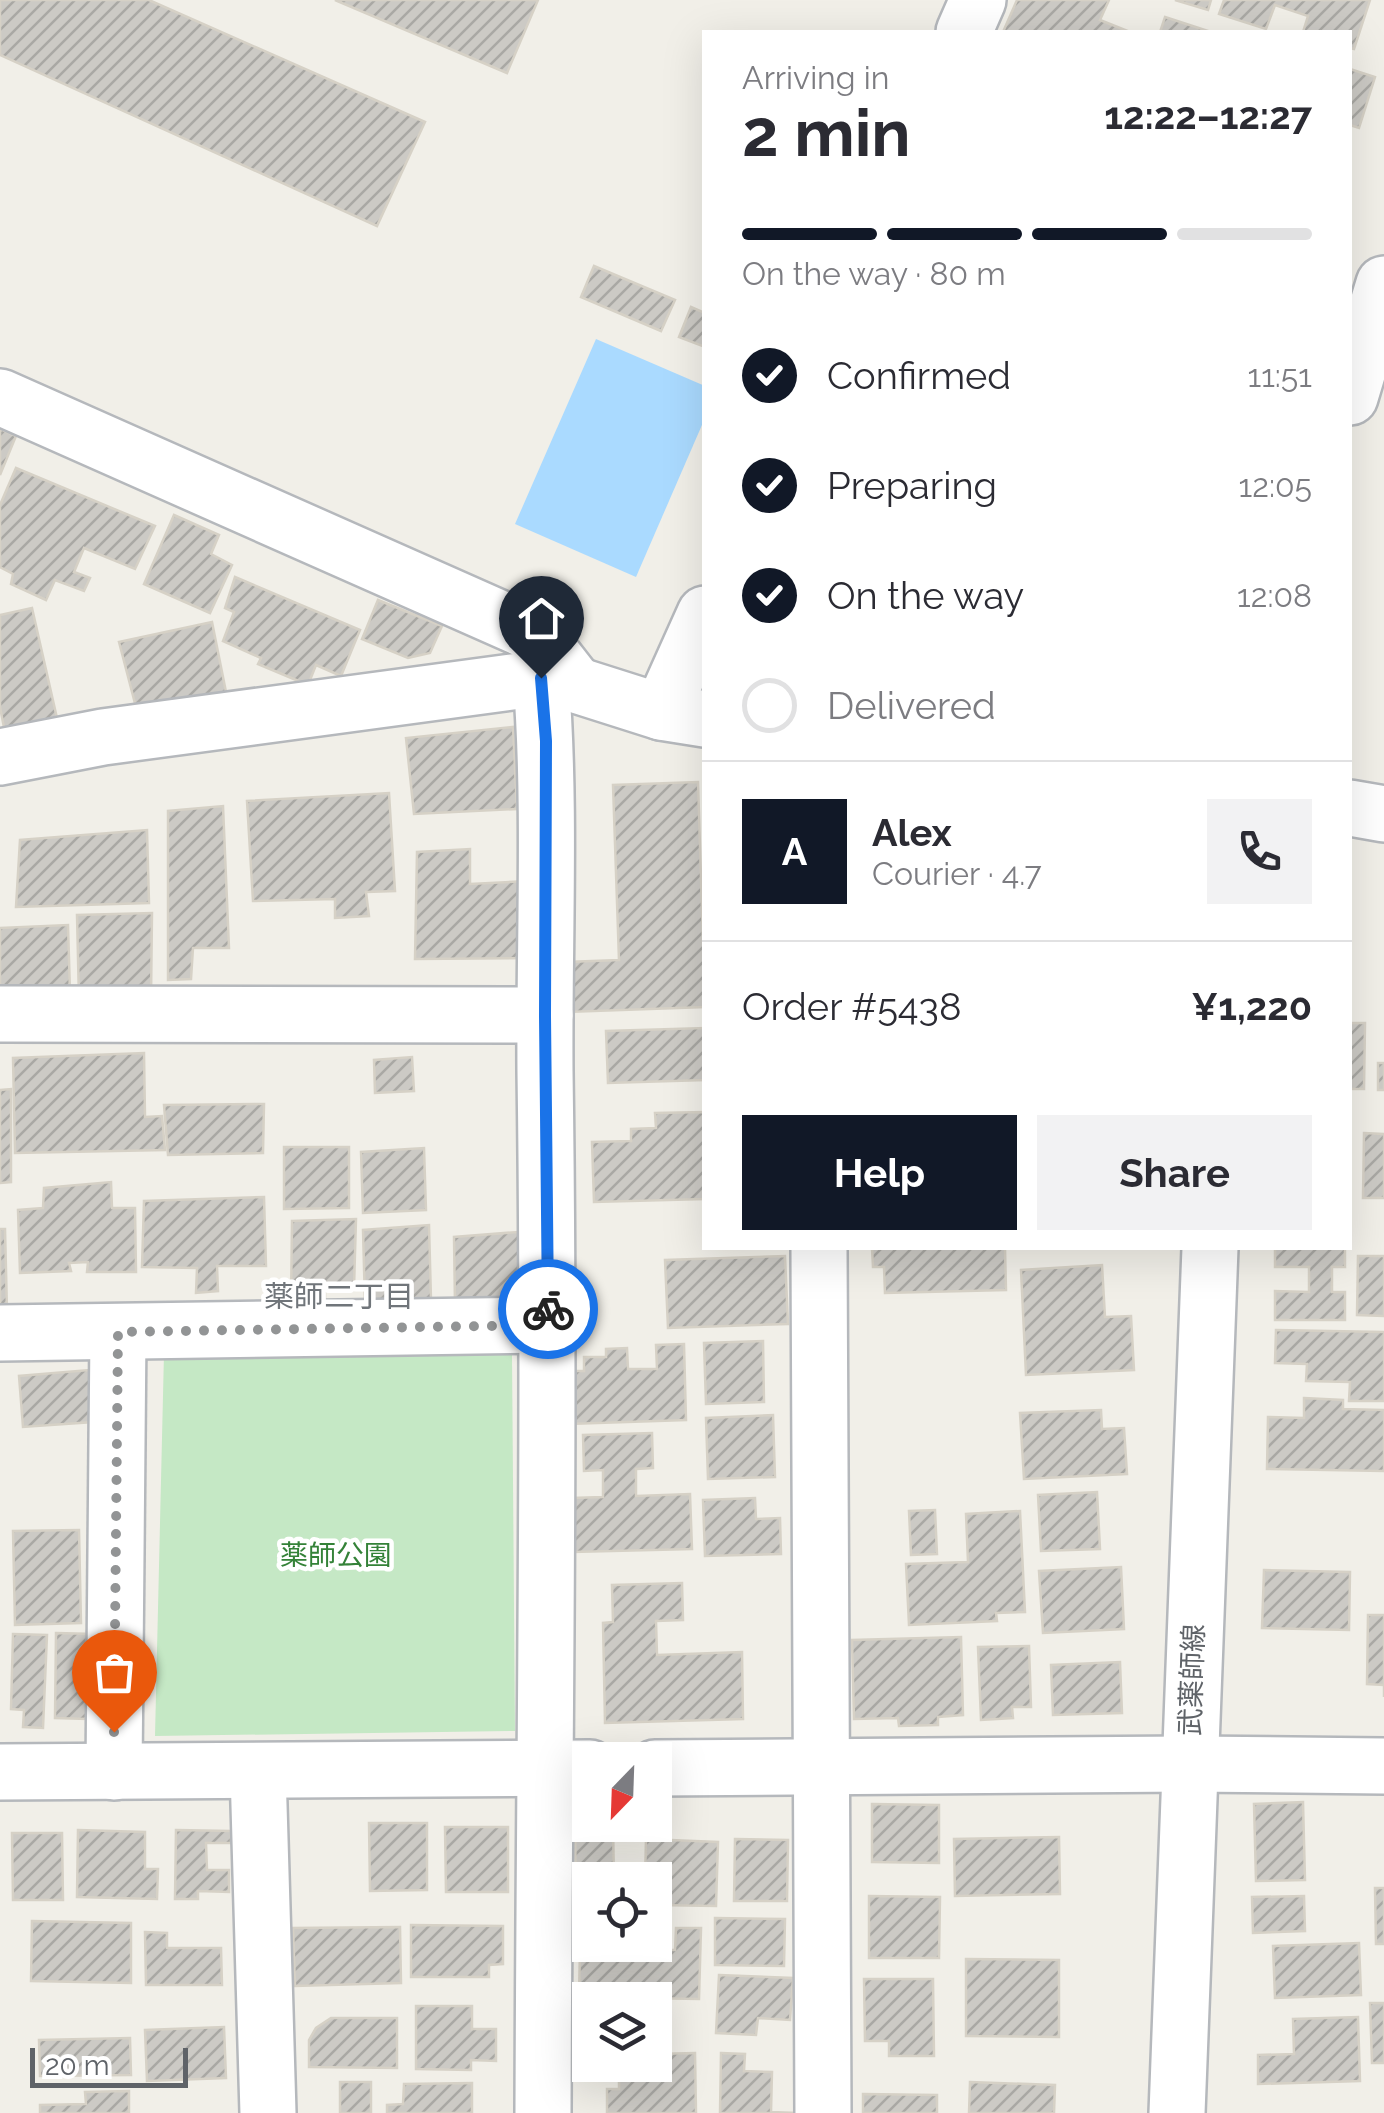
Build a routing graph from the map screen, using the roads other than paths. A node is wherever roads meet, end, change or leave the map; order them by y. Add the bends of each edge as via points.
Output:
1 (978, 0) edge
2 (965, 30) edge
3 (1352, 283) edge
4 (1384, 284) edge
5 (1352, 391) edge
6 (0, 397) edge
7 (702, 628) edge
8 (558, 682) junction
9 (683, 715) edge
10 (0, 758) edge
11 (1352, 808) edge
12 (1384, 814) edge
13 (0, 1014) edge
14 (545, 1016) junction
15 (820, 1250) edge
16 (1210, 1250) edge
17 (548, 1325) junction
18 (118, 1332) junction
19 (0, 1333) edge
20 (1188, 1764) junction
21 (1384, 1766) edge
22 (822, 1767) junction
23 (567, 1768) edge
24 (672, 1768) edge
25 (258, 1771) junction
26 (0, 1772) edge
27 (114, 1772) junction
28 (268, 2113) edge
29 (543, 2113) edge
30 (823, 2113) edge
31 (1177, 2113) edge

1 - 2 street
3 - 4 street
4 - 5 street
6 - 8 street via 537,635
7 - 9 street
8 - 9 street
8 - 10 street via 103,737
8 - 14 street via 546,741
11 - 12 street
13 - 14 street
14 - 17 street
15 - 22 street
16 - 20 street, 武薬師線
17 - 18 street
17 - 23 street
18 - 19 street
18 - 27 street
20 - 21 street
20 - 22 street
20 - 31 street, 武薬師線
22 - 24 street
22 - 30 street
23 - 25 street
23 - 29 street
25 - 27 street
25 - 28 street
26 - 27 street

